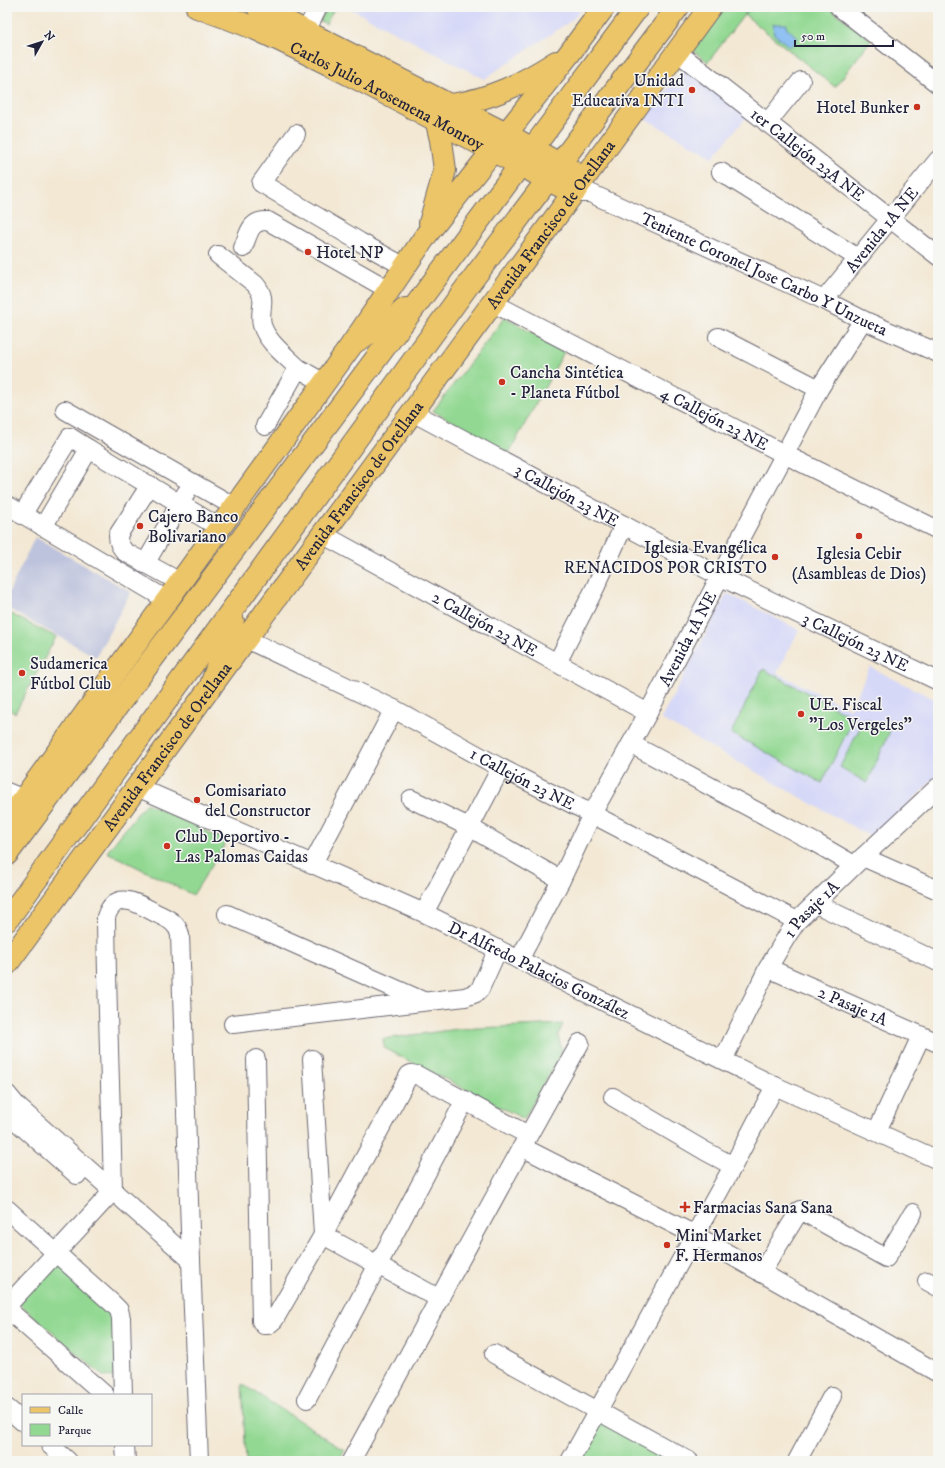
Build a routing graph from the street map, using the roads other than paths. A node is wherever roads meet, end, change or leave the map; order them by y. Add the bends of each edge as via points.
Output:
1 (197, 7) edge
2 (258, 7) edge
3 (318, 7) edge
4 (604, 7) edge
5 (638, 7) edge
6 (678, 7) edge
7 (710, 7) edge
8 (839, 7) edge
9 (302, 41) junction
10 (677, 52) junction
11 (569, 54) junction
12 (801, 81) dead end
13 (938, 84) edge
14 (443, 112) junction
15 (768, 122) junction
16 (296, 134) dead end
17 (500, 142) junction
18 (527, 157) junction
19 (938, 160) edge
20 (554, 172) junction
21 (721, 172) dead end
22 (583, 188) junction
23 (891, 219) junction
24 (427, 234) junction
25 (243, 248) dead end
26 (218, 255) dead end
27 (938, 256) edge
28 (858, 258) junction
29 (405, 267) junction
30 (389, 290) junction
31 (425, 293) junction
32 (824, 300) junction
33 (493, 303) junction
34 (863, 320) junction
35 (718, 337) dead end
36 (353, 343) junction
37 (938, 353) edge
38 (298, 368) junction
39 (324, 383) junction
40 (819, 389) junction
41 (65, 410) dead end
42 (412, 412) junction
43 (265, 426) dead end
44 (89, 449) junction
45 (784, 454) junction
46 (192, 483) junction
47 (150, 485) junction
48 (180, 503) junction
49 (7, 506) edge
50 (235, 507) junction
51 (22, 515) junction
52 (936, 524) edge
53 (624, 525) junction
54 (43, 527) junction
55 (220, 528) junction
56 (322, 534) junction
57 (125, 552) junction
58 (145, 564) junction
59 (720, 577) junction
60 (130, 579) junction
61 (180, 582) junction
62 (243, 595) junction
63 (167, 600) junction
64 (246, 639) junction
65 (557, 663) junction
66 (938, 681) edge
67 (210, 688) junction
68 (394, 709) junction
69 (648, 714) junction
70 (631, 744) junction
71 (501, 768) junction
72 (137, 787) junction
73 (15, 795) edge
74 (934, 797) edge
75 (411, 799) dead end
76 (592, 814) junction
77 (7, 822) edge
78 (469, 827) junction
79 (7, 854) edge
80 (858, 861) junction
81 (312, 865) junction
82 (561, 880) junction
83 (938, 890) edge
84 (816, 904) junction
85 (424, 913) junction
86 (226, 914) dead end
87 (7, 920) edge
88 (797, 921) junction
89 (498, 949) junction
90 (519, 960) junction
91 (938, 962) edge
92 (7, 964) edge
93 (768, 968) junction
94 (424, 1001) junction
95 (233, 1024) dead end
96 (921, 1036) junction
97 (580, 1043) dead end
98 (938, 1043) edge
99 (256, 1059) dead end
100 (312, 1059) dead end
101 (723, 1060) junction
102 (775, 1086) junction
103 (7, 1094) edge
104 (613, 1097) dead end
105 (465, 1100) junction
106 (7, 1113) edge
107 (877, 1132) junction
108 (525, 1141) junction
109 (938, 1160) edge
110 (733, 1166) junction
111 (109, 1196) junction
112 (7, 1209) edge
113 (913, 1213) dead end
114 (323, 1235) junction
115 (695, 1235) junction
116 (55, 1252) junction
117 (377, 1264) junction
118 (191, 1268) junction
119 (761, 1274) junction
120 (440, 1299) junction
121 (7, 1307) edge
122 (494, 1354) dead end
123 (938, 1373) edge
124 (104, 1394) edge
125 (123, 1394) edge
126 (832, 1396) dead end
127 (306, 1398) dead end
128 (7, 1408) edge
129 (598, 1411) junction
130 (22, 1421) edge
131 (51, 1446) edge
132 (125, 1446) edge
133 (68, 1461) edge
134 (126, 1461) edge
135 (199, 1461) edge
136 (350, 1461) edge
137 (570, 1461) edge
138 (689, 1461) edge
139 (797, 1461) edge

1 - 9 main road, Carlos Julio Arosemena Monroy via 255,29
2 - 9 main road, Carlos Julio Arosemena Monroy
3 - 9 street
4 - 11 main road
5 - 18 main road
6 - 20 main road, Avenida Francisco de Orellana
7 - 10 main road, Avenida Francisco de Orellana
8 - 13 street
9 - 14 main road, Carlos Julio Arosemena Monroy
10 - 15 street, 1er Callejón 23A NE
10 - 22 main road, Avenida Francisco de Orellana
11 - 14 main road via 514,87
11 - 17 main road
12 - 15 street
14 - 17 main road, Carlos Julio Arosemena Monroy
14 - 24 main road via 441,140 445,170
15 - 23 street, 1er Callejón 23A NE
16 - 29 street via 261,183
17 - 18 main road, Carlos Julio Arosemena Monroy
17 - 24 main road
18 - 20 main road, Carlos Julio Arosemena Monroy
18 - 31 main road
19 - 23 street, Avenida 1A NE
20 - 22 main road, Carlos Julio Arosemena Monroy
20 - 62 main road, Avenida Francisco de Orellana via 466,288
21 - 28 street
22 - 32 street, Teniente Coronel Jose Carbo Y Unzueta
22 - 33 main road, Avenida Francisco de Orellana
23 - 27 street, 1er Callejón 23A NE
23 - 28 street, Avenida 1A NE
24 - 29 main road
25 - 30 street via 252,226 260,221 268,221
26 - 38 street via 260,290 263,296 262,324 265,332
28 - 32 street, Avenida 1A NE
29 - 30 main road
30 - 36 main road
31 - 36 main road via 397,316
31 - 79 main road
32 - 34 street, Teniente Coronel Jose Carbo Y Unzueta
33 - 42 main road, Avenida Francisco de Orellana
33 - 45 street, 4 Callejón 23 NE
34 - 37 street, Teniente Coronel Jose Carbo Y Unzueta
34 - 40 street, Avenida 1A NE
35 - 40 street
36 - 39 main road
38 - 39 street
38 - 43 street
39 - 50 main road
40 - 45 street, Avenida 1A NE
41 - 46 street
42 - 53 street, 3 Callejón 23 NE
42 - 56 main road, Avenida Francisco de Orellana
44 - 47 street
44 - 51 street via 70,437
44 - 54 street
45 - 52 street, 4 Callejón 23 NE
45 - 59 street, Avenida 1A NE
46 - 48 street
46 - 50 street
47 - 48 street
47 - 57 street via 118,535 120,546
48 - 55 street
48 - 58 street
49 - 51 street
50 - 55 main road
51 - 54 street
53 - 59 street, 3 Callejón 23 NE
53 - 65 street
54 - 60 street
55 - 61 main road
56 - 64 main road, Avenida Francisco de Orellana
56 - 65 street, 2 Callejón 23 NE
57 - 58 street
57 - 60 street
58 - 61 street
59 - 66 street, 3 Callejón 23 NE
59 - 69 street, Avenida 1A NE
60 - 63 street
61 - 63 main road
62 - 67 main road
62 - 87 main road, Avenida Francisco de Orellana
63 - 73 main road
64 - 67 main road, Avenida Francisco de Orellana
64 - 68 street, 1 Callejón 23 NE
65 - 69 street, 2 Callejón 23 NE
67 - 72 main road, Avenida Francisco de Orellana
68 - 71 street, 1 Callejón 23 NE
68 - 81 street
69 - 70 street, Avenida 1A NE
70 - 76 street, Avenida 1A NE
70 - 80 street via 816,843
71 - 76 street, 1 Callejón 23 NE
71 - 78 street
72 - 81 street, Dr Alfredo Palacios González
72 - 92 main road, Avenida Francisco de Orellana
73 - 77 main road
74 - 80 street, 1 Pasaje 1A
75 - 78 street
76 - 82 street, Avenida 1A NE
76 - 88 street, 1 Callejón 23 NE
78 - 82 street
78 - 85 street
80 - 83 street
80 - 84 street, 1 Pasaje 1A
81 - 85 street, Dr Alfredo Palacios González
82 - 90 street, Avenida 1A NE
84 - 88 street, 1 Pasaje 1A
84 - 91 street
85 - 89 street, Dr Alfredo Palacios González
86 - 94 street
88 - 93 street, 1 Pasaje 1A
89 - 90 street, Dr Alfredo Palacios González
89 - 94 street via 476,993 466,997
90 - 101 street, Dr Alfredo Palacios González
93 - 96 street, 2 Pasaje 1A
93 - 101 street, 1 Pasaje 1A
94 - 95 street
96 - 98 street, 2 Pasaje 1A
96 - 107 street
97 - 108 street
99 - 114 street via 260,1321 264,1325 274,1320
100 - 114 street
101 - 102 street, Dr Alfredo Palacios González
102 - 107 street, Dr Alfredo Palacios González
102 - 110 street
103 - 111 street
104 - 110 street
105 - 108 street
105 - 114 street via 417,1075 409,1075
105 - 117 street
106 - 111 street
107 - 109 street, Dr Alfredo Palacios González
108 - 115 street
108 - 120 street
110 - 115 street
111 - 116 street
111 - 118 street
111 - 118 street via 110,1082 106,1006 106,917 112,906 124,900 139,903 174,922 180,935
112 - 116 street
113 - 119 street via 886,1258 800,1210
114 - 117 street
115 - 119 street
115 - 129 street
116 - 121 street
116 - 125 street via 112,1303 120,1314
117 - 120 street
117 - 127 street
118 - 135 street
119 - 123 street
120 - 136 street
121 - 124 street
122 - 129 street
126 - 139 street
128 - 130 street
129 - 137 street
129 - 138 street
131 - 133 street
132 - 134 street

